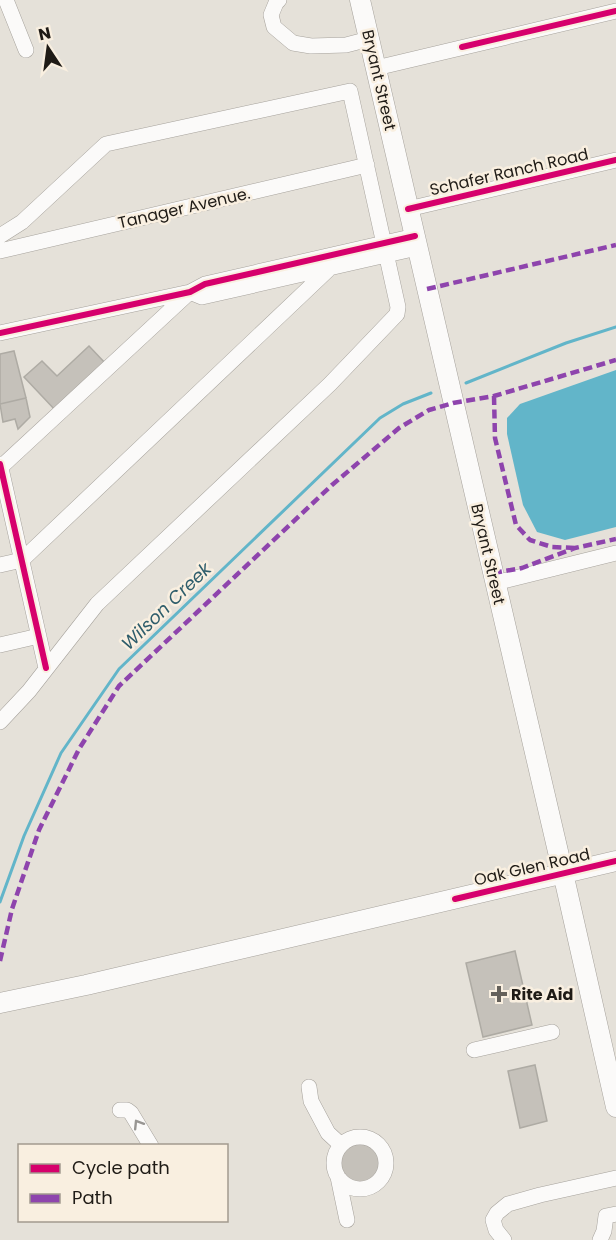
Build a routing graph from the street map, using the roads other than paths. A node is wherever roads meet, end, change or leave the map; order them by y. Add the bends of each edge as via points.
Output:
1 (6, 0) edge
2 (279, 0) edge
3 (360, 0) edge
4 (616, 11) edge
5 (369, 39) junction
6 (26, 50) dead end
7 (376, 68) junction
8 (616, 160) edge
9 (367, 165) junction
10 (408, 209) junction
11 (0, 236) edge
12 (416, 242) junction
13 (385, 249) junction
14 (0, 251) edge
15 (329, 262) junction
16 (190, 292) junction
17 (0, 333) edge
18 (0, 465) edge
19 (3, 488) edge
20 (616, 553) edge
21 (22, 560) junction
22 (0, 565) edge
23 (495, 583) junction
24 (39, 636) junction
25 (0, 645) edge
26 (46, 668) junction
27 (0, 722) edge
28 (616, 861) edge
29 (563, 873) junction
30 (0, 1003) edge
31 (552, 1032) dead end
32 (474, 1050) dead end
33 (309, 1087) dead end
34 (616, 1107) edge
35 (120, 1110) dead end
36 (150, 1144) edge
37 (340, 1145) junction
38 (338, 1177) junction
39 (616, 1178) edge
40 (616, 1214) edge
41 (347, 1220) dead end
42 (504, 1240) edge
43 (600, 1240) edge

1 - 6 street
2 - 5 street via 271,15 274,27 293,43 346,45
3 - 5 main road, Bryant Street
4 - 7 street
5 - 7 main road, Bryant Street
7 - 10 main road, Bryant Street
8 - 10 street, Schafer Ranch Road
9 - 11 street via 350,91 106,144 22,222
9 - 13 street
9 - 14 street, Tanager Avenue.
10 - 12 main road, Bryant Street
12 - 13 street
12 - 23 main road, Bryant Street
13 - 15 street
13 - 26 street via 397,314 330,384 97,604
15 - 16 street via 205,284
15 - 21 street
16 - 17 street
16 - 18 street
18 - 19 street
19 - 21 street
20 - 23 street
21 - 22 street
21 - 24 street
23 - 29 main road, Bryant Street
24 - 25 street
24 - 26 street
26 - 27 street
28 - 29 main road, Oak Glen Road
29 - 30 main road, Oak Glen Road
29 - 34 main road, Bryant Street
31 - 32 street
33 - 37 street via 311,1101 328,1133
36 -> 35 street via 131,1113
37 - 38 street via 334,1160
37 - 38 street via 355,1137 372,1138 384,1150 387,1167 378,1182 361,1189 344,1184
38 - 41 street
39 - 42 street via 508,1204 493,1220
40 - 43 street via 606,1216

